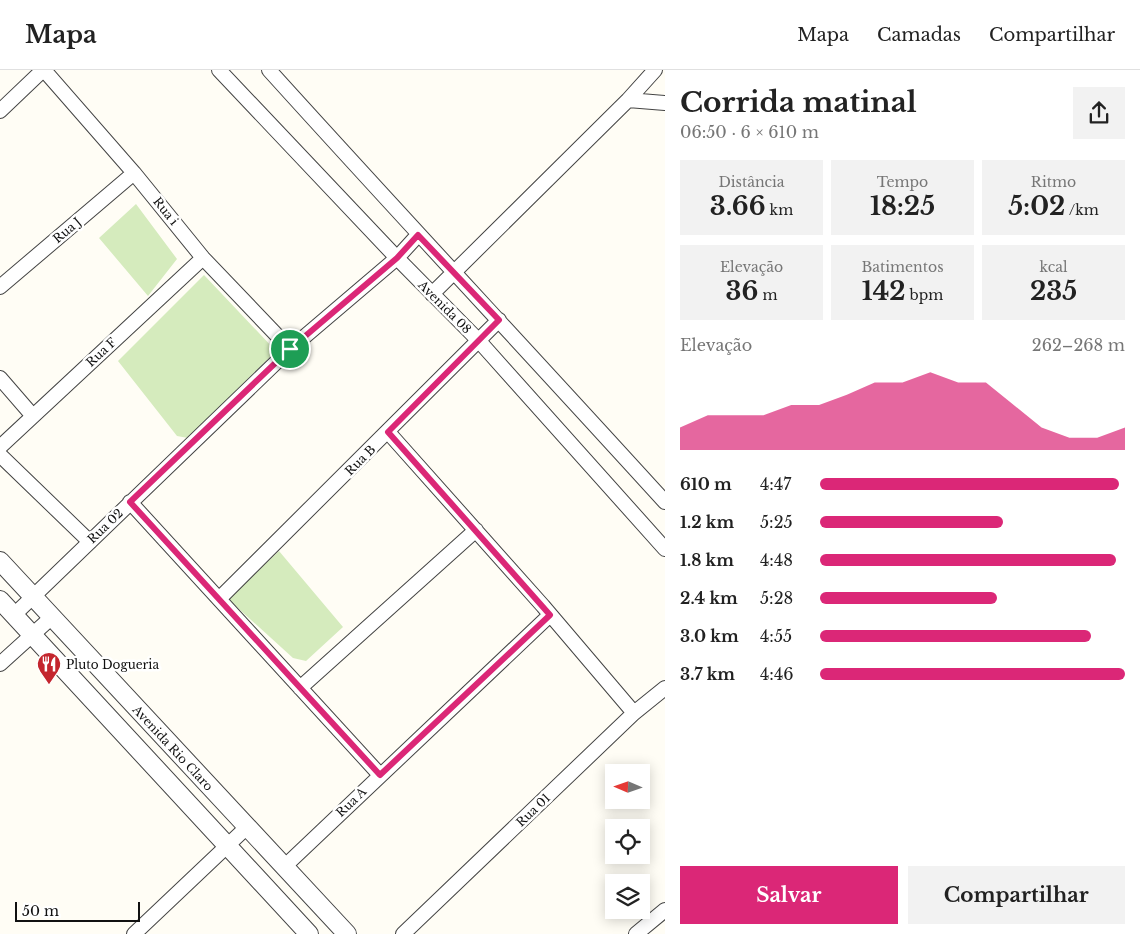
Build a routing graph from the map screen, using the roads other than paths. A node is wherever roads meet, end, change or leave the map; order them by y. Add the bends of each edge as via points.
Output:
1 (44, 70) edge
2 (220, 70) edge
3 (270, 70) edge
4 (655, 70) edge
5 (628, 100) junction
6 (665, 103) edge
7 (0, 111) edge
8 (134, 173) junction
9 (418, 235) junction
10 (203, 258) junction
11 (397, 258) junction
12 (455, 273) junction
13 (0, 287) edge
14 (432, 294) junction
15 (499, 320) junction
16 (479, 341) junction
17 (290, 349) junction
18 (0, 378) edge
19 (32, 415) junction
20 (388, 432) junction
21 (0, 447) edge
22 (0, 455) edge
23 (130, 502) junction
24 (665, 502) edge
25 (476, 530) junction
26 (90, 542) junction
27 (665, 548) edge
28 (0, 561) edge
29 (33, 596) junction
30 (219, 599) junction
31 (0, 600) edge
32 (14, 615) junction
33 (550, 615) junction
34 (52, 617) junction
35 (32, 635) junction
36 (0, 664) edge
37 (300, 688) junction
38 (665, 688) edge
39 (634, 714) junction
40 (380, 775) junction
41 (247, 826) junction
42 (227, 845) junction
43 (284, 867) junction
44 (665, 910) edge
45 (134, 934) edge
46 (309, 934) edge
47 (347, 934) edge
48 (403, 934) edge
49 (636, 934) edge

1 - 7 street
1 - 8 street, Rua i
2 - 11 street, Avenida 08
3 - 9 street
4 - 5 street
5 - 6 street
5 - 12 street
8 - 10 street, Rua i
8 - 13 street, Rua J
9 - 11 street, Rua 02
9 - 12 street
10 - 17 street, Rua i
10 - 19 street, Rua F
11 - 14 street, Avenida 08
11 - 17 street, Rua 02
12 - 14 street
12 - 15 street
14 - 16 street, Avenida 08
15 - 16 street, Rua B
15 - 24 street
16 - 20 street, Rua B
16 - 27 street, Avenida 08
17 - 23 street, Rua 02
18 - 19 street
19 - 21 street, Rua F
20 - 25 street
20 - 30 street, Rua B
22 - 26 street
23 - 26 street, Rua 02
23 - 30 street
25 - 33 street
25 - 37 street
26 - 29 street, Rua 02
28 - 29 street, Avenida Rio Claro
29 - 32 street, Rua 02
29 - 34 street, Avenida Rio Claro
30 - 37 street
31 - 32 street
32 - 35 street
33 - 39 street
33 - 40 street, Rua A
34 - 35 street
34 - 41 street, Avenida Rio Claro
35 - 36 street
35 - 42 street
37 - 40 street
38 - 39 street, Rua 01
39 - 48 street, Rua 01
40 - 43 street, Rua A
41 - 42 street
41 - 43 street, Avenida Rio Claro
42 - 45 street
42 - 46 street
43 - 47 street, Avenida Rio Claro
44 - 49 street

